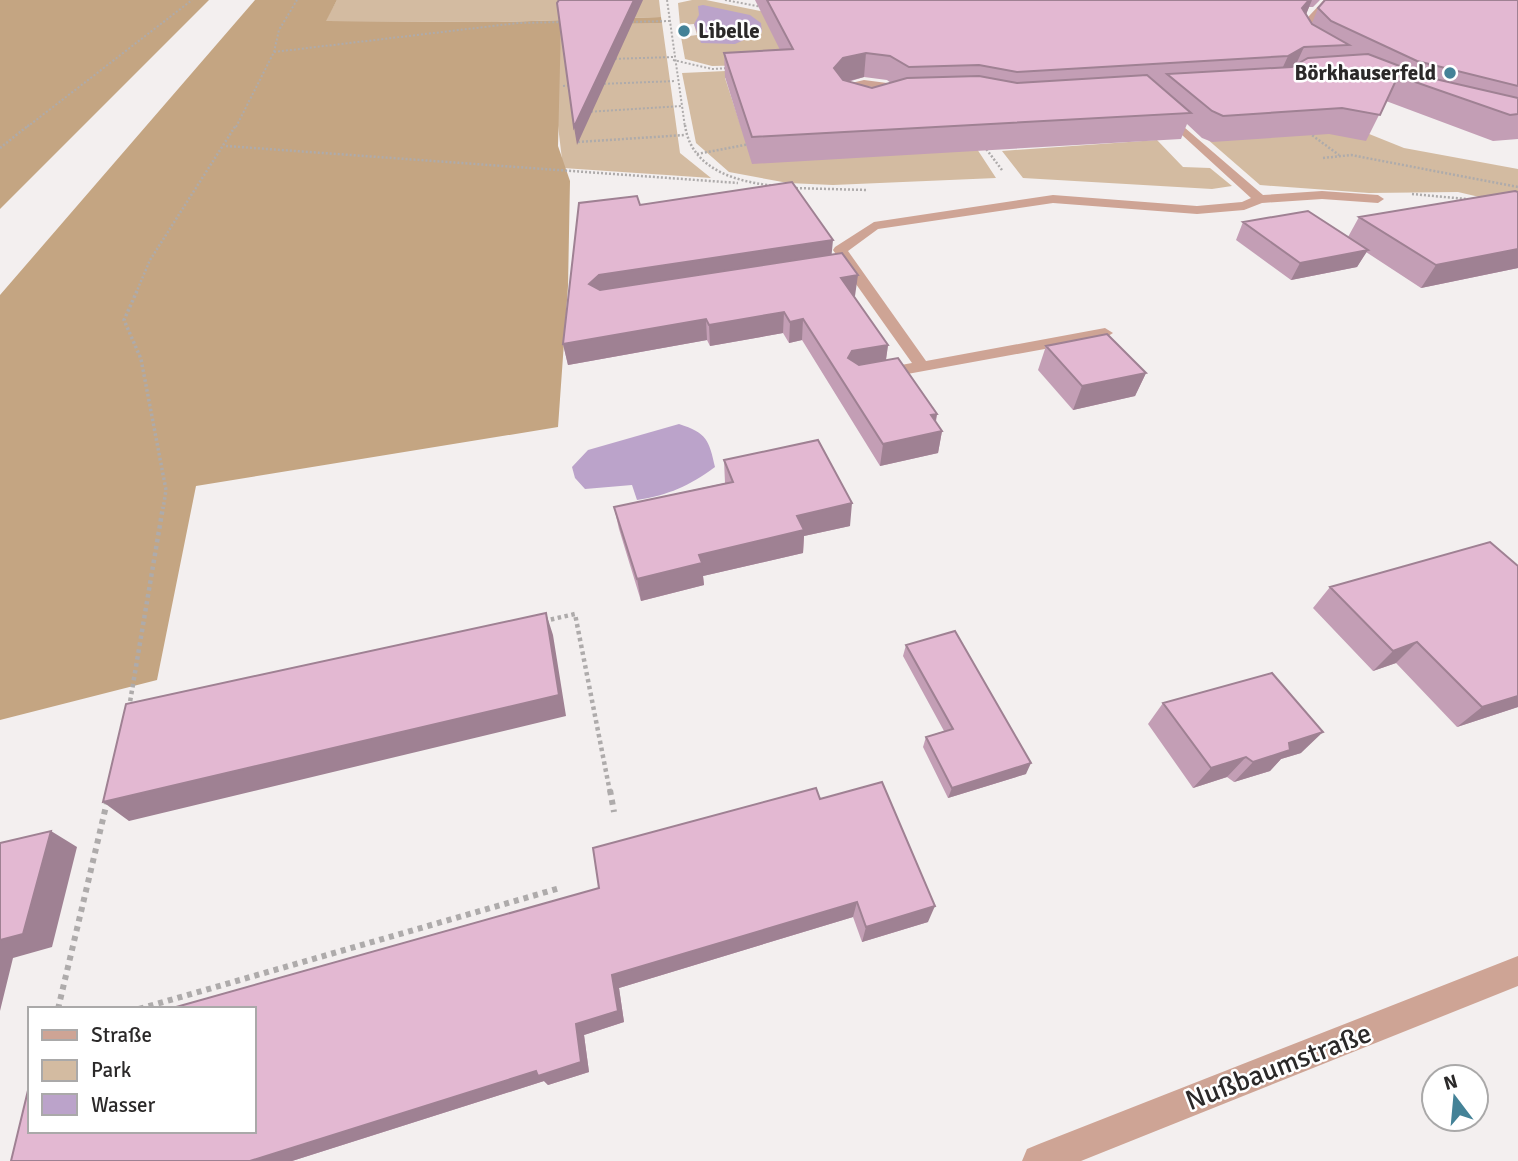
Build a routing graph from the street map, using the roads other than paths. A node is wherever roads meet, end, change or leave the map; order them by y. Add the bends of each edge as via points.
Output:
1 (1329, 0) edge
2 (1301, 10) edge
3 (1314, 13) junction
4 (1318, 50) edge
5 (906, 98) joint
6 (1152, 103) edge
7 (1260, 199) junction
8 (1378, 199) road end
9 (850, 264) junction
10 (809, 271) edge
11 (1105, 333) edge
12 (922, 366) junction
13 (869, 376) edge
14 (1518, 971) edge
15 (1039, 1161) edge

1 - 3 street
2 - 3 street
3 - 4 street via 1300,31 1304,41
5 - 5 street via 890,105 861,106 845,101 840,93 847,86 874,83
6 - 7 street
7 - 8 street via 1322,195
7 - 9 street via 1244,206 1197,210 1053,199 874,226 840,250
9 - 10 street
9 - 12 street
11 - 12 street
12 - 13 street
14 - 15 street, Nußbaumstraße

